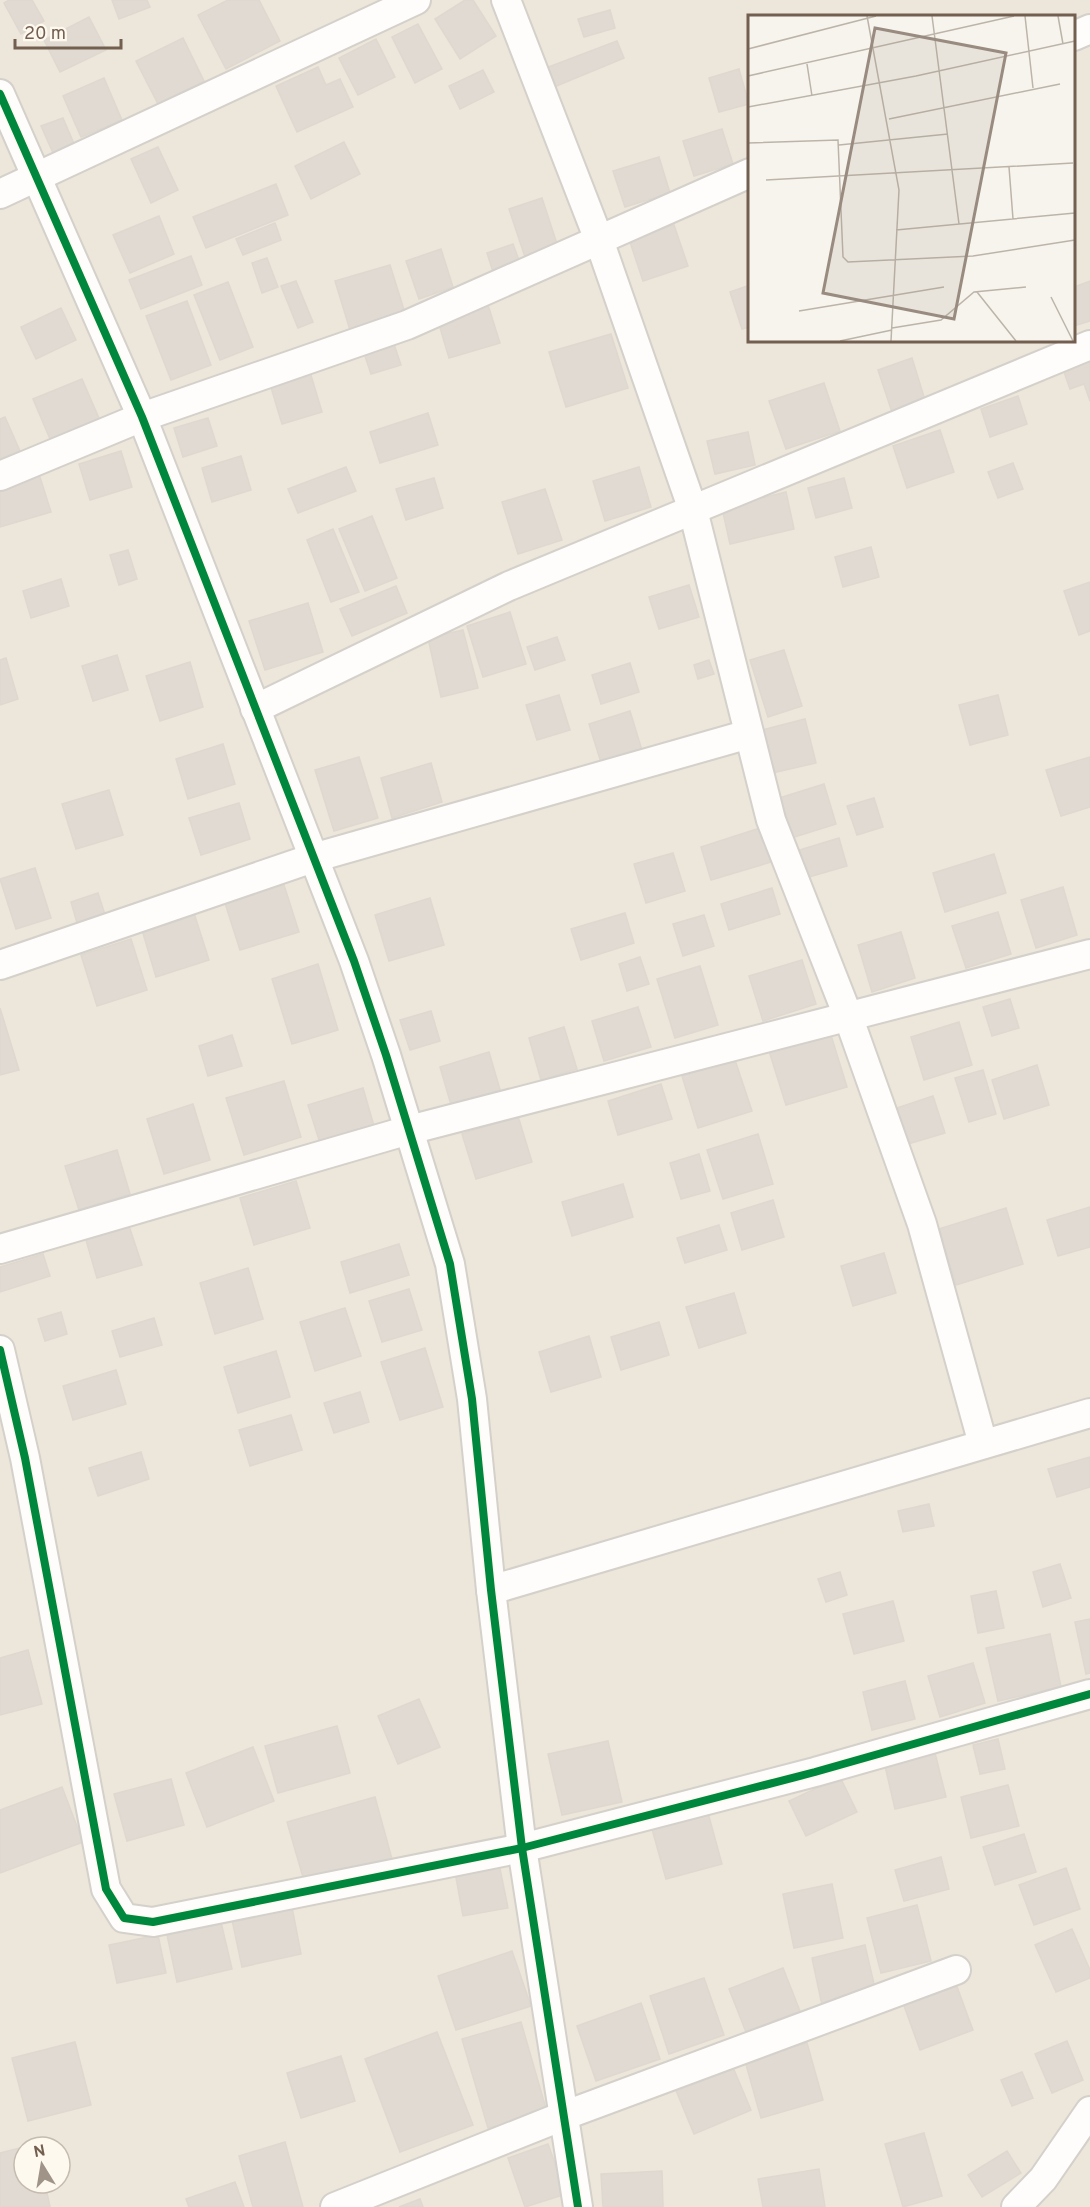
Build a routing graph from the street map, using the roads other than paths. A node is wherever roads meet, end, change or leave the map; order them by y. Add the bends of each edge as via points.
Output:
1 (416, 0) edge
2 (506, 0) edge
3 (1090, 29) edge
4 (1075, 36) edge
5 (0, 94) edge
6 (748, 174) edge
7 (37, 179) junction
8 (0, 194) edge
9 (599, 240) junction
10 (1090, 345) edge
11 (142, 417) junction
12 (0, 476) edge
13 (693, 510) junction
14 (255, 709) junction
15 (749, 734) junction
16 (313, 858) junction
17 (1090, 954) edge
18 (0, 965) edge
19 (848, 1016) junction
20 (409, 1130) junction
21 (0, 1249) edge
22 (0, 1350) edge
23 (1090, 1413) edge
24 (983, 1444) junction
25 (491, 1590) junction
26 (1090, 1694) edge
27 (522, 1848) junction
28 (956, 1970) dead end
29 (1090, 2111) edge
30 (563, 2116) junction
31 (335, 2207) edge
32 (578, 2207) edge
33 (1016, 2207) edge

1 - 7 street
2 - 9 street
3 - 4 street
5 - 7 street
6 - 9 street
7 - 8 street
7 - 11 street
9 - 11 street via 407,325
9 - 13 street
10 - 13 street
11 - 12 street
11 - 14 street
13 - 14 street via 508,586
13 - 15 street
14 - 16 street
15 - 16 street
15 - 19 street via 771,820
16 - 18 street
16 - 20 street via 354,961
17 - 19 street
19 - 20 street
19 - 24 street via 922,1224
20 - 21 street
20 - 25 street via 450,1264 472,1399
22 - 27 street via 25,1458 106,1890 124,1918 153,1922
23 - 24 street
24 - 25 street
25 - 27 street
26 - 27 street via 815,1772
27 - 30 street
28 - 30 street
29 - 33 street via 1043,2179
30 - 31 street
30 - 32 street

